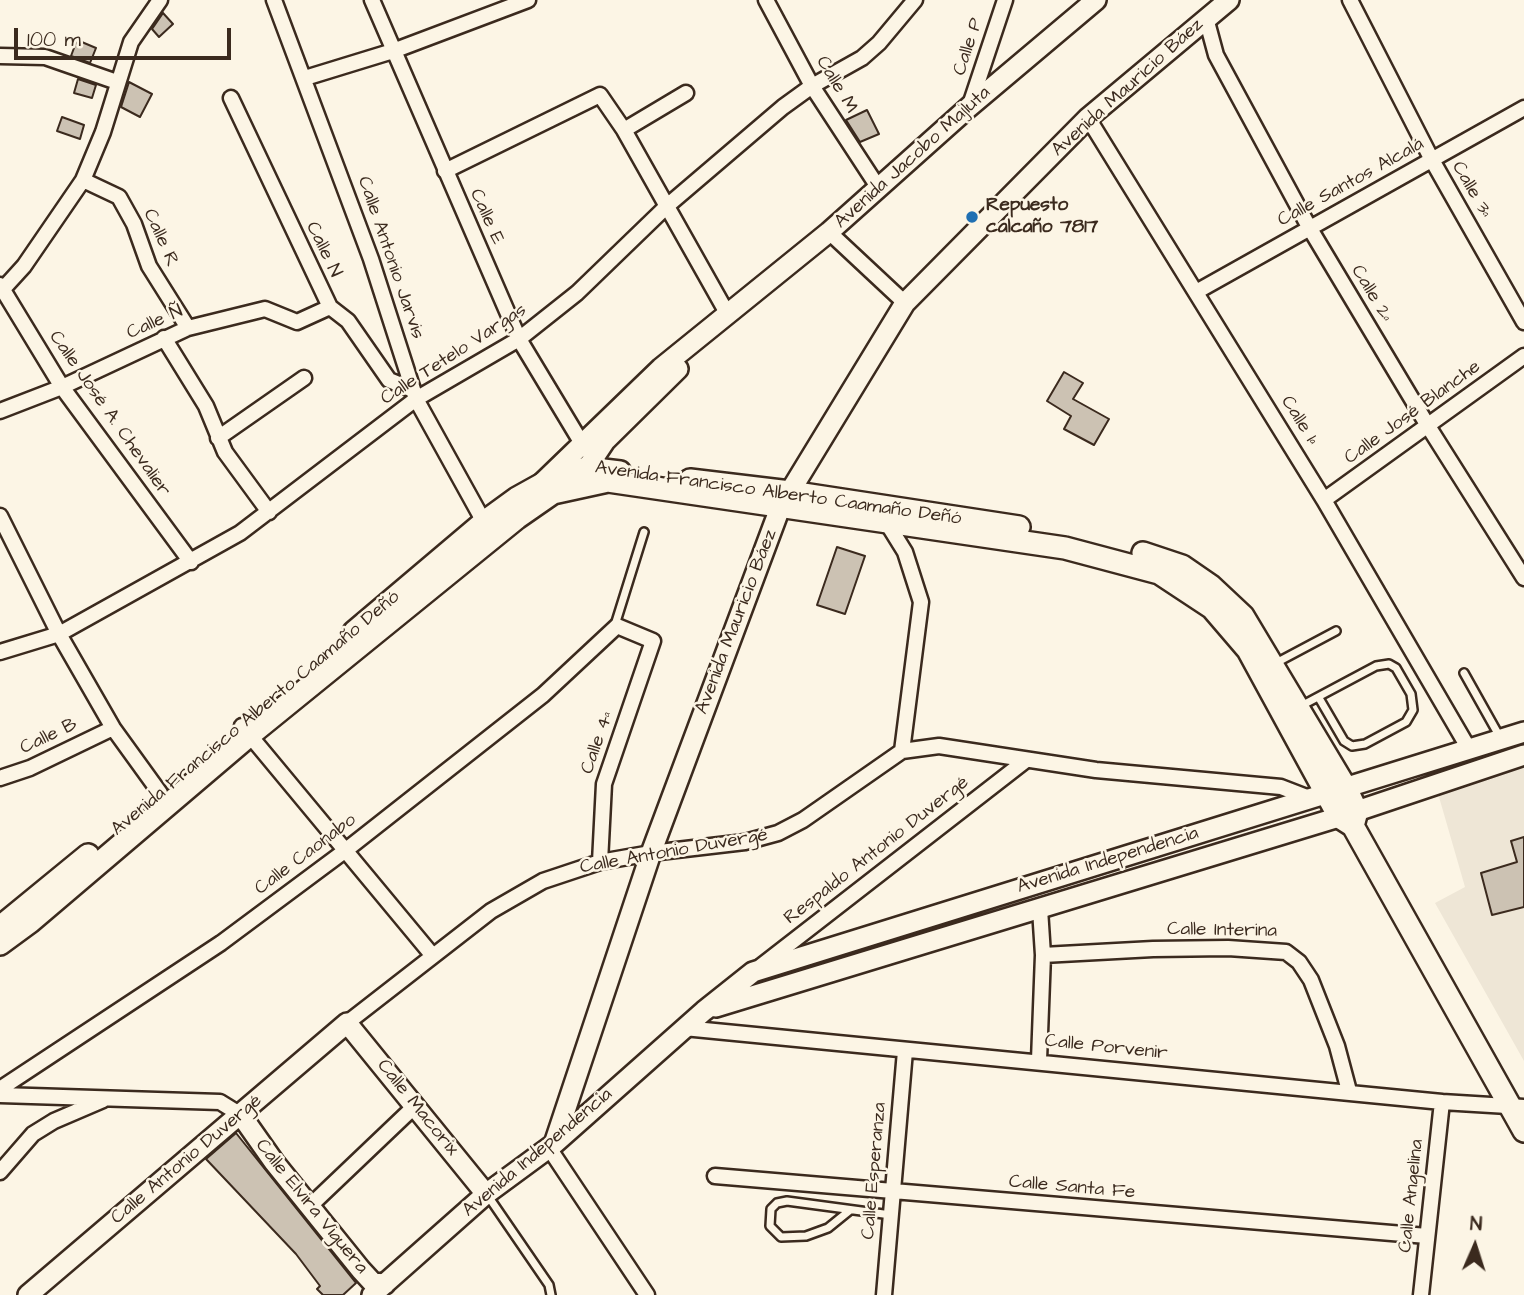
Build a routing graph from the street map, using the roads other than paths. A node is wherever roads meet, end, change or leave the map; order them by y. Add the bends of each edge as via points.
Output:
1 (160, 0) edge
2 (274, 0) edge
3 (372, 0) edge
4 (528, 0) edge
5 (765, 0) edge
6 (915, 0) edge
7 (1004, 0) edge
8 (1096, 0) edge
9 (1228, 0) edge
10 (1350, 0) edge
11 (509, 3) edge
12 (1206, 18) junction
13 (393, 51) junction
14 (0, 56) edge
15 (305, 78) junction
16 (117, 82) junction
17 (813, 86) junction
18 (686, 93) dead end
19 (231, 98) dead end
20 (969, 107) junction
21 (1524, 108) edge
22 (1088, 118) junction
23 (624, 130) junction
24 (1432, 160) junction
25 (445, 171) junction
26 (83, 180) junction
27 (878, 187) junction
28 (667, 206) junction
29 (1309, 227) junction
30 (829, 232) junction
31 (1, 287) edge
32 (1196, 292) junction
33 (905, 303) junction
34 (330, 307) junction
35 (727, 313) junction
36 (1524, 322) edge
37 (188, 328) junction
38 (164, 338) junction
39 (519, 339) junction
40 (1524, 356) edge
41 (304, 378) dead end
42 (62, 387) junction
43 (415, 394) junction
44 (0, 411) edge
45 (1427, 426) junction
46 (218, 438) junction
47 (581, 442) junction
48 (587, 468) junction
49 (538, 486) junction
50 (785, 500) junction
51 (1324, 500) junction
52 (269, 512) junction
53 (0, 516) edge
54 (484, 522) junction
55 (887, 523) junction
56 (644, 532) dead end
57 (191, 562) junction
58 (1524, 579) edge
59 (615, 625) junction
60 (1336, 631) dead end
61 (59, 634) junction
62 (0, 652) edge
63 (1273, 664) junction
64 (1464, 673) dead end
65 (1319, 698) junction
66 (1299, 707) junction
67 (113, 729) junction
68 (247, 730) junction
69 (1524, 732) edge
70 (1501, 739) junction
71 (1469, 749) junction
72 (902, 751) junction
73 (1524, 755) edge
74 (1025, 761) junction
75 (0, 778) edge
76 (160, 793) junction
77 (1329, 794) junction
78 (1350, 818) junction
79 (346, 850) junction
80 (651, 853) junction
81 (600, 862) junction
82 (1040, 909) junction
83 (0, 927) edge
84 (0, 944) edge
85 (1043, 955) junction
86 (433, 956) junction
87 (753, 972) junction
88 (704, 1011) junction
89 (347, 1023) junction
90 (684, 1028) junction
91 (905, 1051) junction
92 (1039, 1060) junction
93 (0, 1089) edge
94 (1349, 1091) junction
95 (0, 1095) edge
96 (110, 1097) junction
97 (1442, 1102) junction
98 (416, 1105) junction
99 (1517, 1106) edge
100 (240, 1115) junction
101 (1524, 1132) edge
102 (551, 1146) junction
103 (0, 1172) edge
104 (715, 1176) dead end
105 (893, 1192) junction
106 (486, 1194) junction
107 (310, 1206) junction
108 (849, 1211) junction
109 (891, 1215) junction
110 (1427, 1236) junction
111 (384, 1291) edge
112 (28, 1295) edge
113 (551, 1295) edge
114 (647, 1295) edge
115 (884, 1295) edge
116 (1421, 1295) edge

1 - 16 street via 131,41
2 - 15 street, Calle Antonio Jarvis
3 - 13 street, Calle E
4 - 11 street
5 - 17 street, Calle M
6 - 17 street, Calle Tetelo Vargas via 862,58
7 - 20 street, Calle P
8 - 20 main road, Avenida Jacobo Majluta
9 - 12 main road, Avenida Mauricio Báez
10 - 24 street, Calle 3ª
11 - 13 street
12 - 22 main road, Avenida Mauricio Báez
12 - 29 street, Calle 2ª via 1216,55
13 - 15 street
13 - 25 street, Calle E
14 - 16 street via 45,57
15 - 43 street, Calle Antonio Jarvis
16 - 26 street
17 - 27 street, Calle M
17 - 28 street, Calle Tetelo Vargas
18 - 23 street
19 - 34 street, Calle N
20 - 27 main road, Avenida Jacobo Majluta
21 - 24 street, Calle Santos Alcalá
22 - 32 street, Calle 1ª
22 - 33 main road, Avenida Mauricio Báez
23 - 25 street via 604,97 595,94
23 - 28 street
24 - 29 street, Calle Santos Alcalá
24 - 36 street, Calle 3ª
25 - 39 street, Calle E
26 - 31 street via 32,256
26 - 37 street, Calle R via 119,197 149,266
27 - 30 main road, Avenida Jacobo Majluta
28 - 35 street
28 - 39 street, Calle Tetelo Vargas via 577,293
29 - 32 street, Calle Santos Alcalá
29 - 45 street, Calle 2ª
30 - 33 street
30 - 35 main road, Avenida Jacobo Majluta
31 - 42 street, Calle José A. Chevalier
32 - 51 street, Calle 1ª
33 - 50 main road, Avenida Mauricio Báez
34 - 37 street, Calle Ñ via 297,322 265,309
34 - 43 street, Calle N via 348,321 389,380
35 - 47 main road, Avenida Jacobo Majluta
35 - 48 main road, Avenida Jacobo Majluta via 674,374 605,441
37 - 38 street, Calle Ñ
38 - 42 street, Calle Ñ
38 - 46 street via 206,406
39 - 43 street, Calle Tetelo Vargas
39 - 47 street, Calle E
40 - 45 street, Calle José Blanche
41 - 46 street
42 - 44 street, Calle Ñ
42 - 57 street, Calle José A. Chevalier
43 - 52 street, Calle Tetelo Vargas
43 - 54 street, Calle Antonio Jarvis
45 - 51 street, Calle José Blanche
45 - 58 street, Calle 2ª
46 - 52 street
47 - 49 main road, Avenida Jacobo Majluta
48 - 49 main road, Avenida Francisco Alberto Caamaño Deñó via 562,473
48 - 50 main road, Avenida Francisco Alberto Caamaño Deñó
49 - 54 main road, Avenida Francisco Alberto Caamaño Deñó
50 - 55 main road, Avenida Francisco Alberto Caamaño Deñó
50 - 63 main road, Avenida Francisco Alberto Caamaño Deñó via 1056,533 1182,566 1243,616
50 - 68 main road, Avenida Francisco Alberto Caamaño Deñó via 608,481 553,493
50 - 80 main road, Avenida Mauricio Báez
51 - 71 street, Calle 1ª
52 - 57 street, Calle Tetelo Vargas
53 - 61 street
54 - 68 main road, Avenida Francisco Alberto Caamaño Deñó
55 - 72 street via 905,552 921,602
55 - 77 main road, Avenida Francisco Alberto Caamaño Deñó via 1065,548 1160,573 1212,608 1248,650
56 - 59 lane
57 - 61 street, Calle Tetelo Vargas
59 - 79 street, Calle Caonabo via 543,695
59 - 81 street, Calle 4ª via 652,640 604,784
60 - 63 lane
61 - 62 street, Calle Tetelo Vargas
61 - 67 street
63 - 66 main road, Avenida Francisco Alberto Caamaño Deñó
64 - 70 lane
65 - 65 lane via 1344,741 1352,746 1406,722 1413,710 1406,685 1389,664 1376,666
65 - 66 lane
66 - 77 main road, Avenida Francisco Alberto Caamaño Deñó
67 - 75 street, Calle B
67 - 76 street
68 - 76 main road, Avenida Francisco Alberto Caamaño Deñó
68 - 79 street
68 - 84 main road, Avenida Francisco Alberto Caamaño Deñó
69 - 70 main road, Avenida Independencia
70 - 71 main road, Avenida Independencia
71 - 77 main road, Avenida Independencia
72 - 74 street, Calle Antonio Duvergé via 939,746
72 - 80 street, Calle Antonio Duvergé via 778,833 744,842
73 - 78 main road, Avenida Independencia
74 - 77 street, Calle Antonio Duvergé
74 - 87 street, Respaldo Antonio Duvergé
76 - 83 main road, Avenida Francisco Alberto Caamaño Deñó
77 - 78 main road, Avenida Francisco Alberto Caamaño Deñó
77 - 87 main road, Avenida Independencia
78 - 82 main road, Avenida Independencia
78 - 99 main road, Avenida Francisco Alberto Caamaño Deñó
79 - 86 street
79 - 93 street, Calle Caonabo via 221,943
80 - 81 street, Calle Antonio Duvergé
80 - 102 main road, Avenida Mauricio Báez
81 - 86 street, Calle Antonio Duvergé via 552,876 510,898
82 - 85 street
82 - 88 main road, Avenida Independencia
85 - 92 street
85 - 94 street, Calle Interina via 1228,948 1286,952 1311,980
86 - 89 street, Calle Antonio Duvergé
87 - 88 main road, Avenida Independencia
88 - 90 main road, Avenida Independencia
89 - 98 main road, Calle Macorix
89 - 100 main road, Calle Antonio Duvergé
90 - 91 street, Calle Porvenir
90 - 102 main road, Avenida Independencia
91 - 92 street, Calle Porvenir
91 - 105 street, Calle Esperanza
92 - 94 street, Calle Porvenir
94 - 97 street, Calle Porvenir
95 - 96 street, Calle Elvira Viguera
96 - 100 street, Calle Elvira Viguera via 220,1102
96 - 103 street via 33,1134
97 - 99 street, Calle Porvenir
97 - 110 street, Calle Angelina
98 - 106 main road, Calle Macorix
98 - 107 street
99 - 101 main road, Avenida Francisco Alberto Caamaño Deñó
100 - 107 main road, Calle Elvira Viguera
100 - 112 main road, Calle Antonio Duvergé
102 - 106 main road, Avenida Independencia
102 - 114 street
104 - 105 street, Calle Santa Fe
105 - 109 street, Calle Esperanza
105 - 110 street, Calle Santa Fe
106 - 111 main road, Avenida Independencia
106 - 113 lane
107 - 111 main road, Calle Elvira Viguera via 371,1282
108 - 108 lane via 787,1201 771,1209 770,1226 781,1237 806,1236 828,1228
108 - 109 lane
109 - 115 street, Calle Esperanza
110 - 116 street, Calle Angelina

